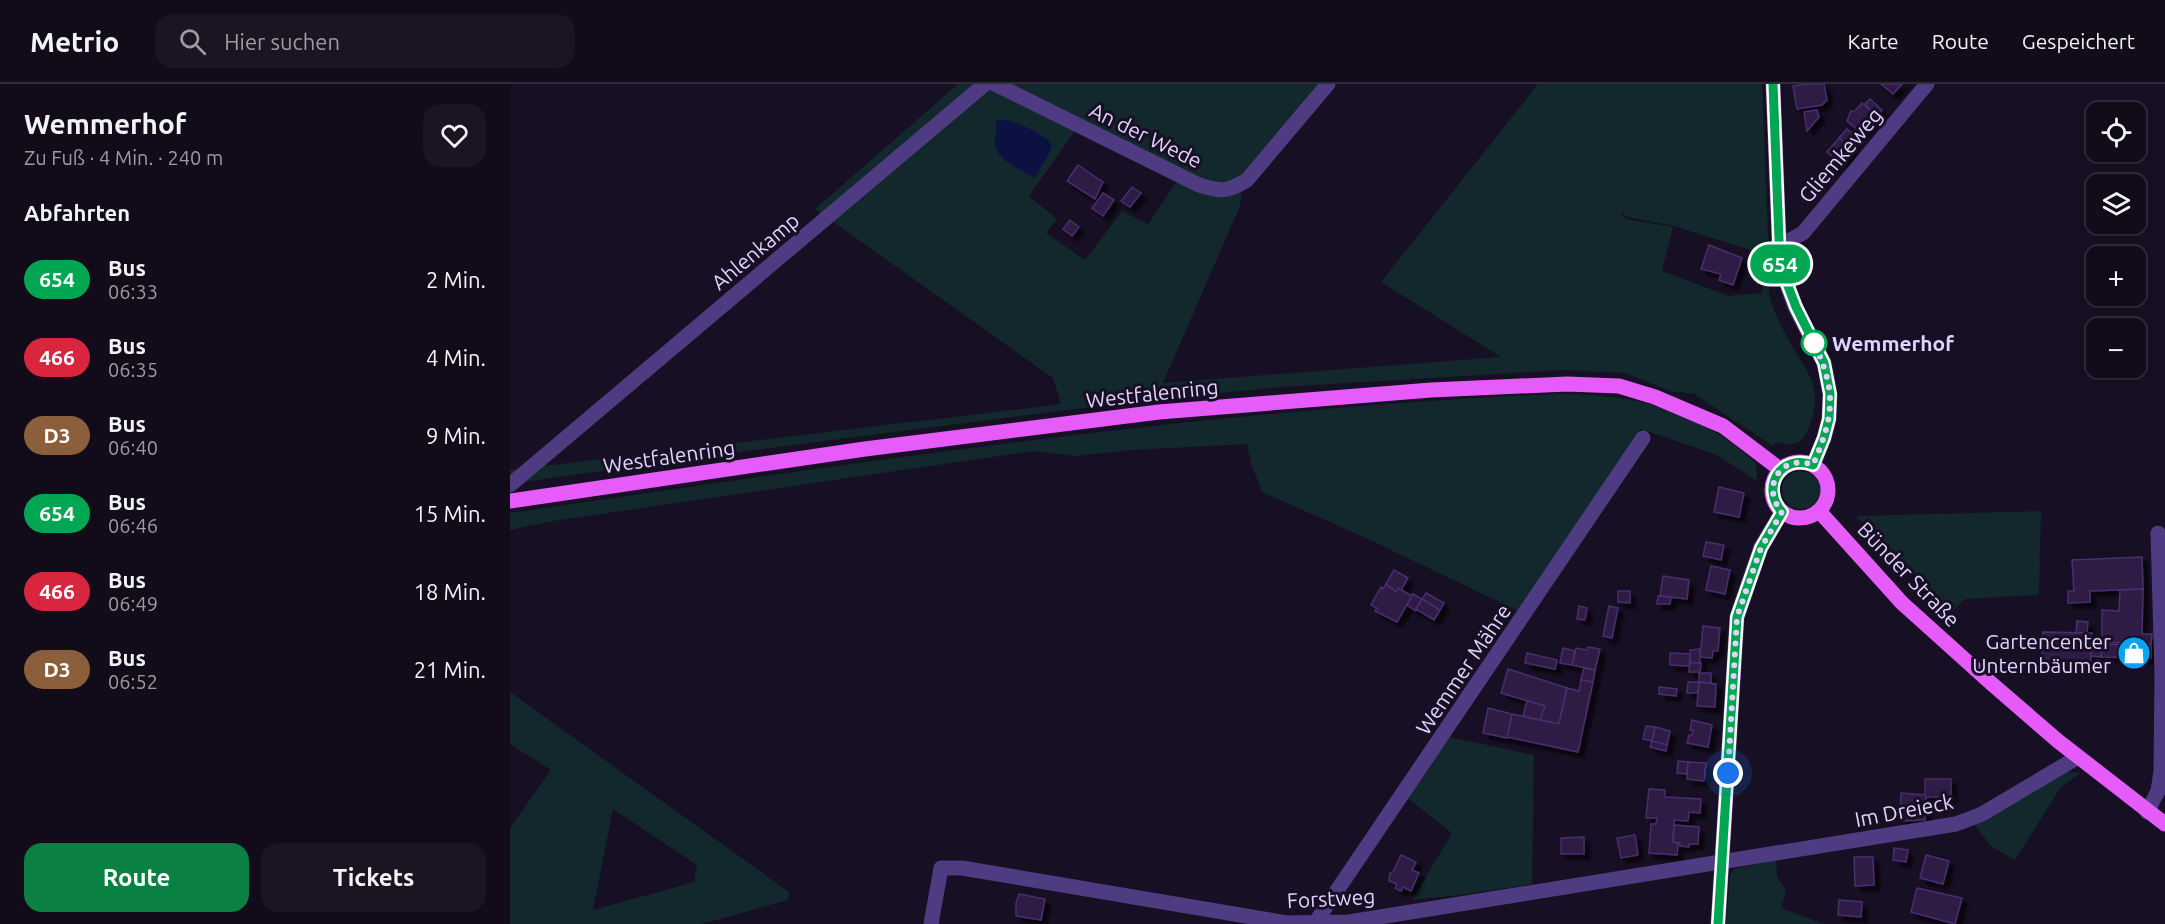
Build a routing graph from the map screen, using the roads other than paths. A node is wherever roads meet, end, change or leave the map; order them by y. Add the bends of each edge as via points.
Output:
1 (985, 84) edge
2 (995, 84) edge
3 (1328, 84) edge
4 (1773, 84) edge
5 (1927, 84) edge
6 (1779, 243) junction
7 (1643, 438) dead end
8 (1813, 465) junction
9 (1781, 470) junction
10 (510, 485) edge
11 (510, 501) edge
12 (1819, 511) junction
13 (1782, 512) junction
14 (2158, 533) dead end
15 (2078, 757) junction
16 (2147, 812) junction
17 (2165, 824) edge
18 (1722, 862) junction
19 (1315, 923) edge
20 (931, 924) edge
21 (1286, 924) edge
22 (1718, 924) edge

1 - 10 street, Ahlenkamp
2 - 3 street, An der Wede via 1215,190 1230,190 1246,180
4 - 6 street
5 - 6 street, Gliemkeweg via 1803,233
6 - 8 street via 1780,265 1828,379 1829,419
7 - 19 street, Wemmer Mähre
8 - 9 main road via 1793,463
8 - 12 main road via 1821,470 1829,486
9 - 11 main road, Westfalenring via 1723,426 1654,397 1619,386 1567,384 1431,390 1159,412 865,449
9 - 13 main road via 1772,491
12 - 13 main road via 1805,518 1789,517
12 - 15 main road, Bünder Straße via 1902,603
13 - 18 street via 1761,548 1737,617
14 - 16 street via 2161,771 2158,791
15 - 16 main road, Bünder Straße
15 - 18 street, Im Dreieck via 1982,814 1956,824
16 - 17 main road, Bünder Straße
18 - 19 street, Forstweg via 1349,922
18 - 22 street
19 - 21 street, Forstweg
20 - 21 street, Forstweg via 941,868 962,868

